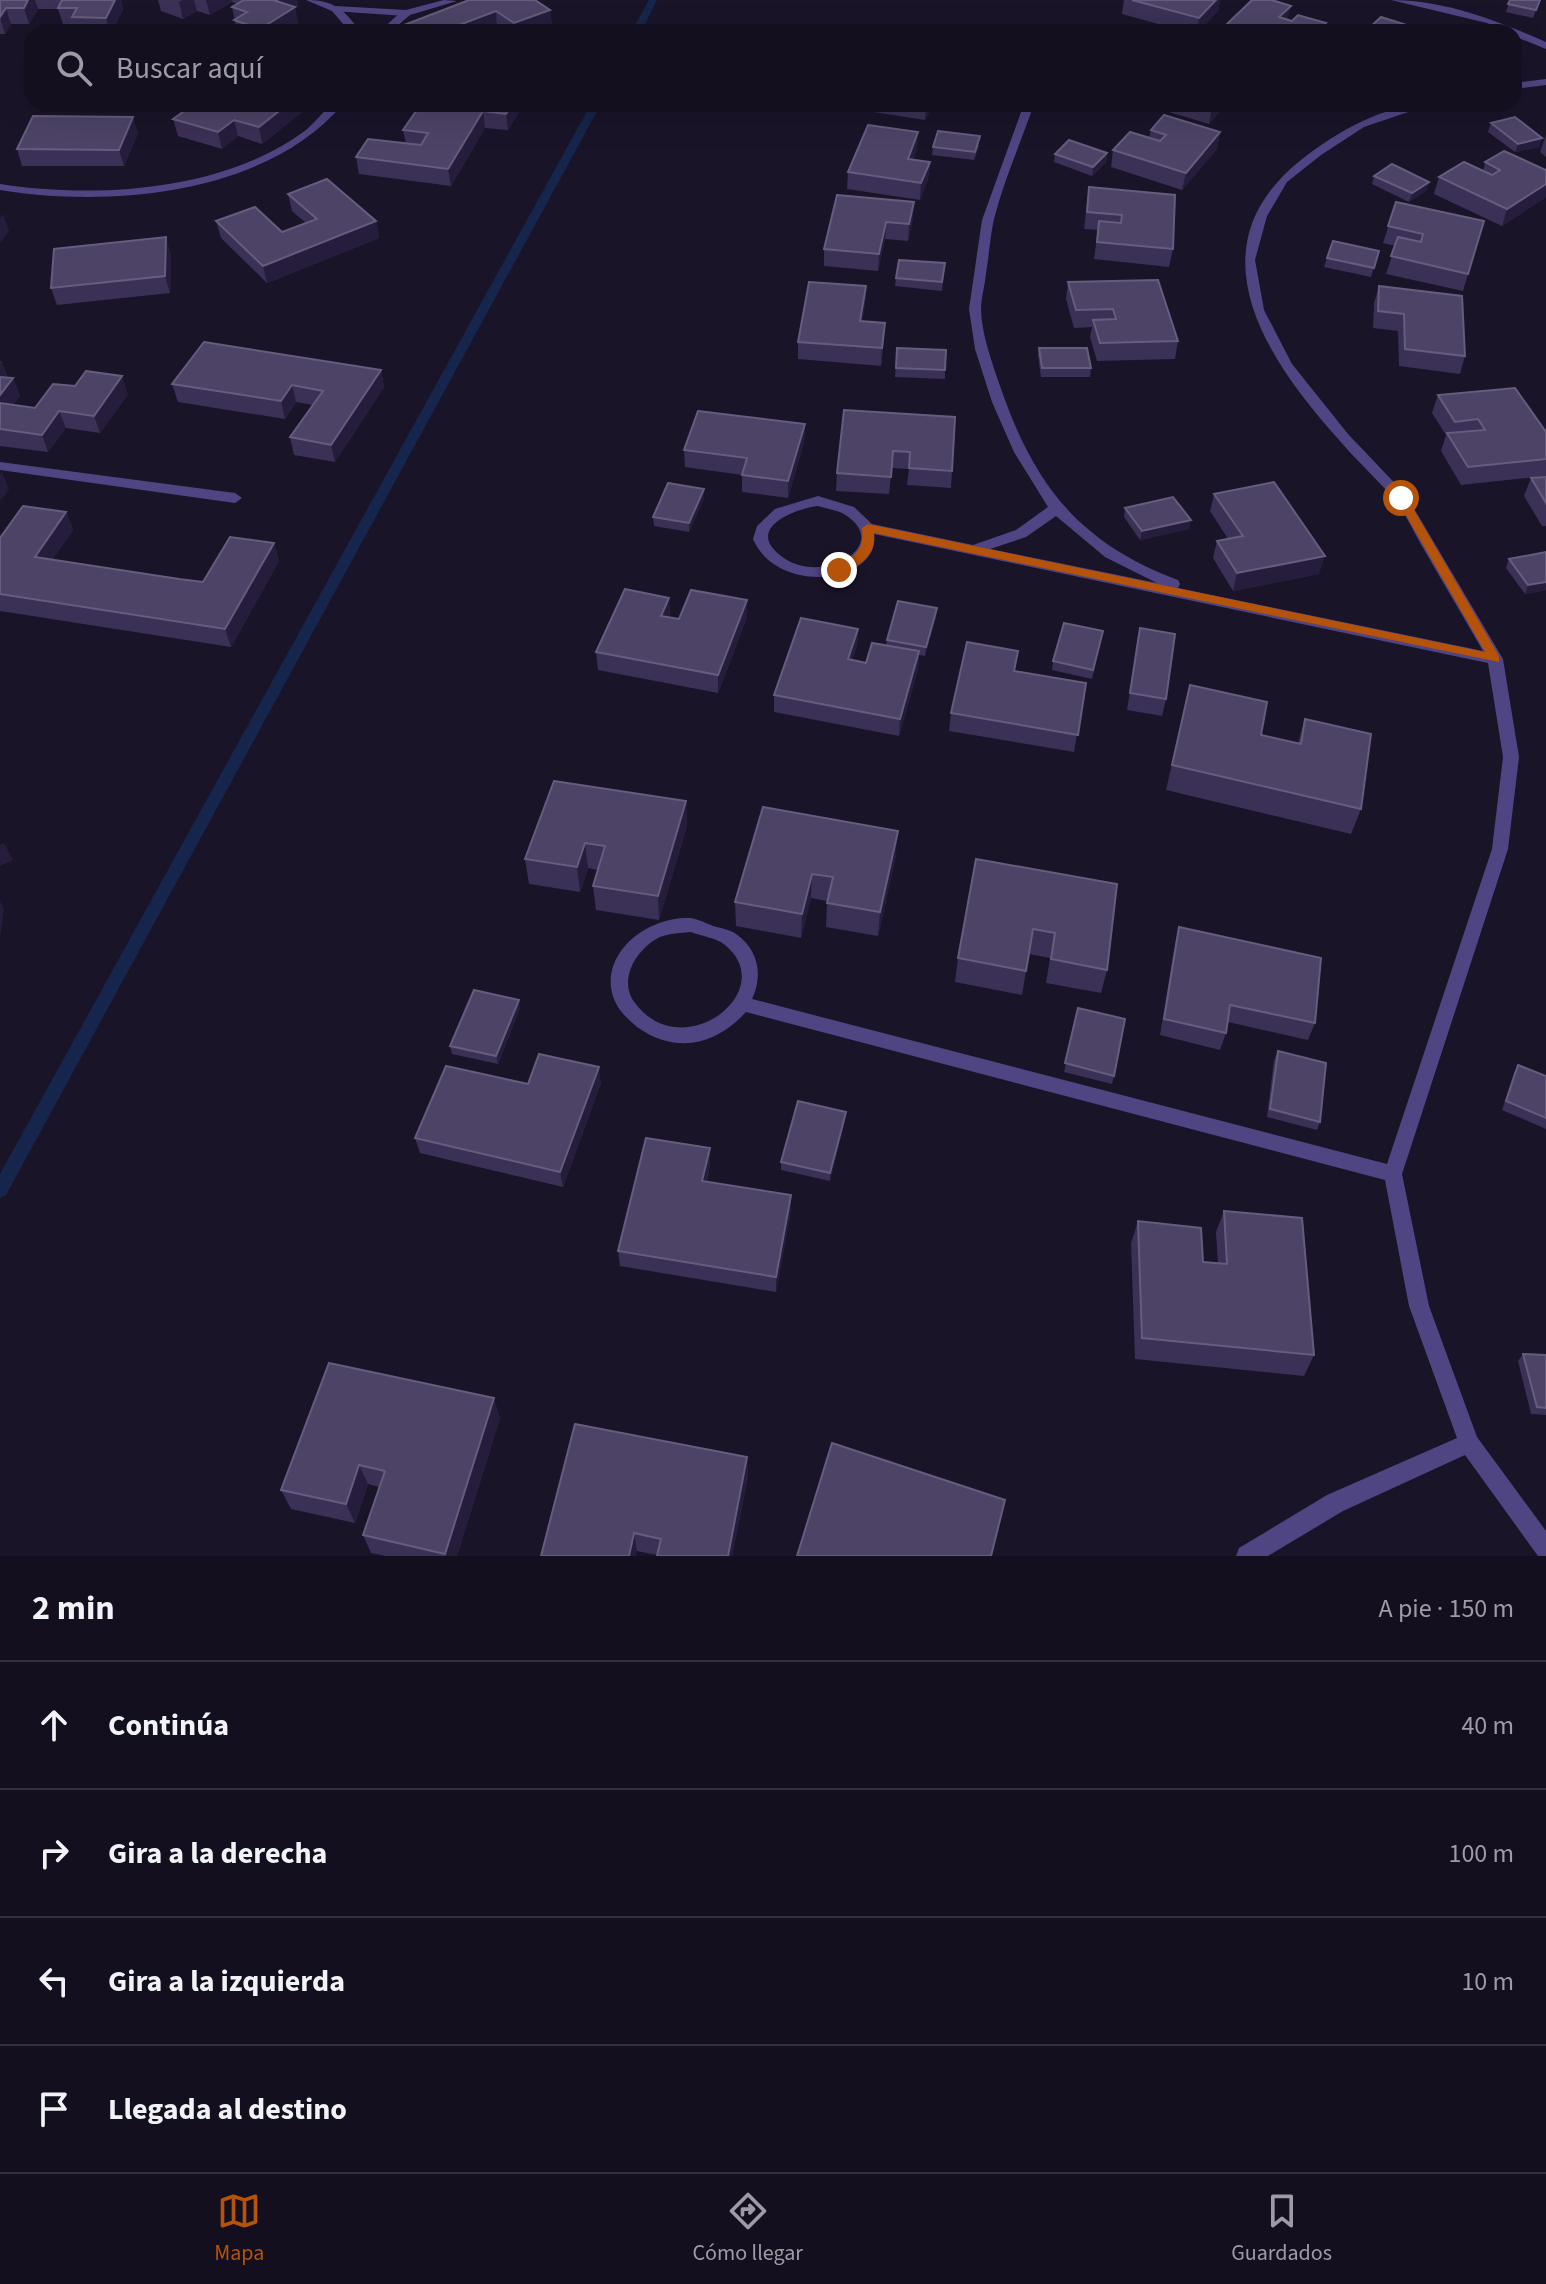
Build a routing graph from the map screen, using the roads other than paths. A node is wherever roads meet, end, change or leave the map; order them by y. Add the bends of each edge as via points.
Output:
1 (311, 0) edge
2 (1396, 0) edge
3 (452, 1) edge
4 (336, 9) junction
5 (406, 13) junction
6 (349, 24) edge
7 (393, 24) edge
8 (1497, 24) edge
9 (1522, 35) edge
10 (1546, 46) edge
11 (1546, 82) edge
12 (1522, 85) edge
13 (332, 112) edge
14 (1026, 112) edge
15 (1401, 112) edge
16 (0, 187) edge
17 (0, 466) edge
18 (235, 498) dead end
19 (1056, 508) junction
20 (868, 528) junction
21 (969, 548) junction
22 (1224, 602) junction
23 (1495, 659) junction
24 (744, 1004) junction
25 (1393, 1174) junction
26 (1469, 1443) junction
27 (1546, 1549) edge
28 (1247, 1556) edge

1 - 4 street
2 - 8 street
3 - 5 street
4 - 5 street
4 - 6 street
5 - 7 street
9 - 10 street
11 - 12 street
13 - 16 street via 292,147 228,174 103,195
14 - 19 street via 988,220 975,309 981,349 999,402 1021,452
15 - 23 street via 1360,125 1283,180 1261,216 1249,260 1258,310 1286,365 1401,498
17 - 18 street
19 - 21 street via 1010,541
19 - 22 street via 1109,555
20 - 20 street via 849,509 818,501 786,506 765,523 762,534 764,546 778,562 821,573 855,563 865,552
20 - 21 street
21 - 22 street
22 - 23 street
23 - 25 street via 1511,757 1500,849
24 - 24 street via 752,986 750,967 742,951 712,929 691,925 652,933 635,945 619,977 629,1011 665,1034 711,1031
24 - 25 street
25 - 26 street via 1419,1306
26 - 27 street
26 - 28 street via 1335,1503

